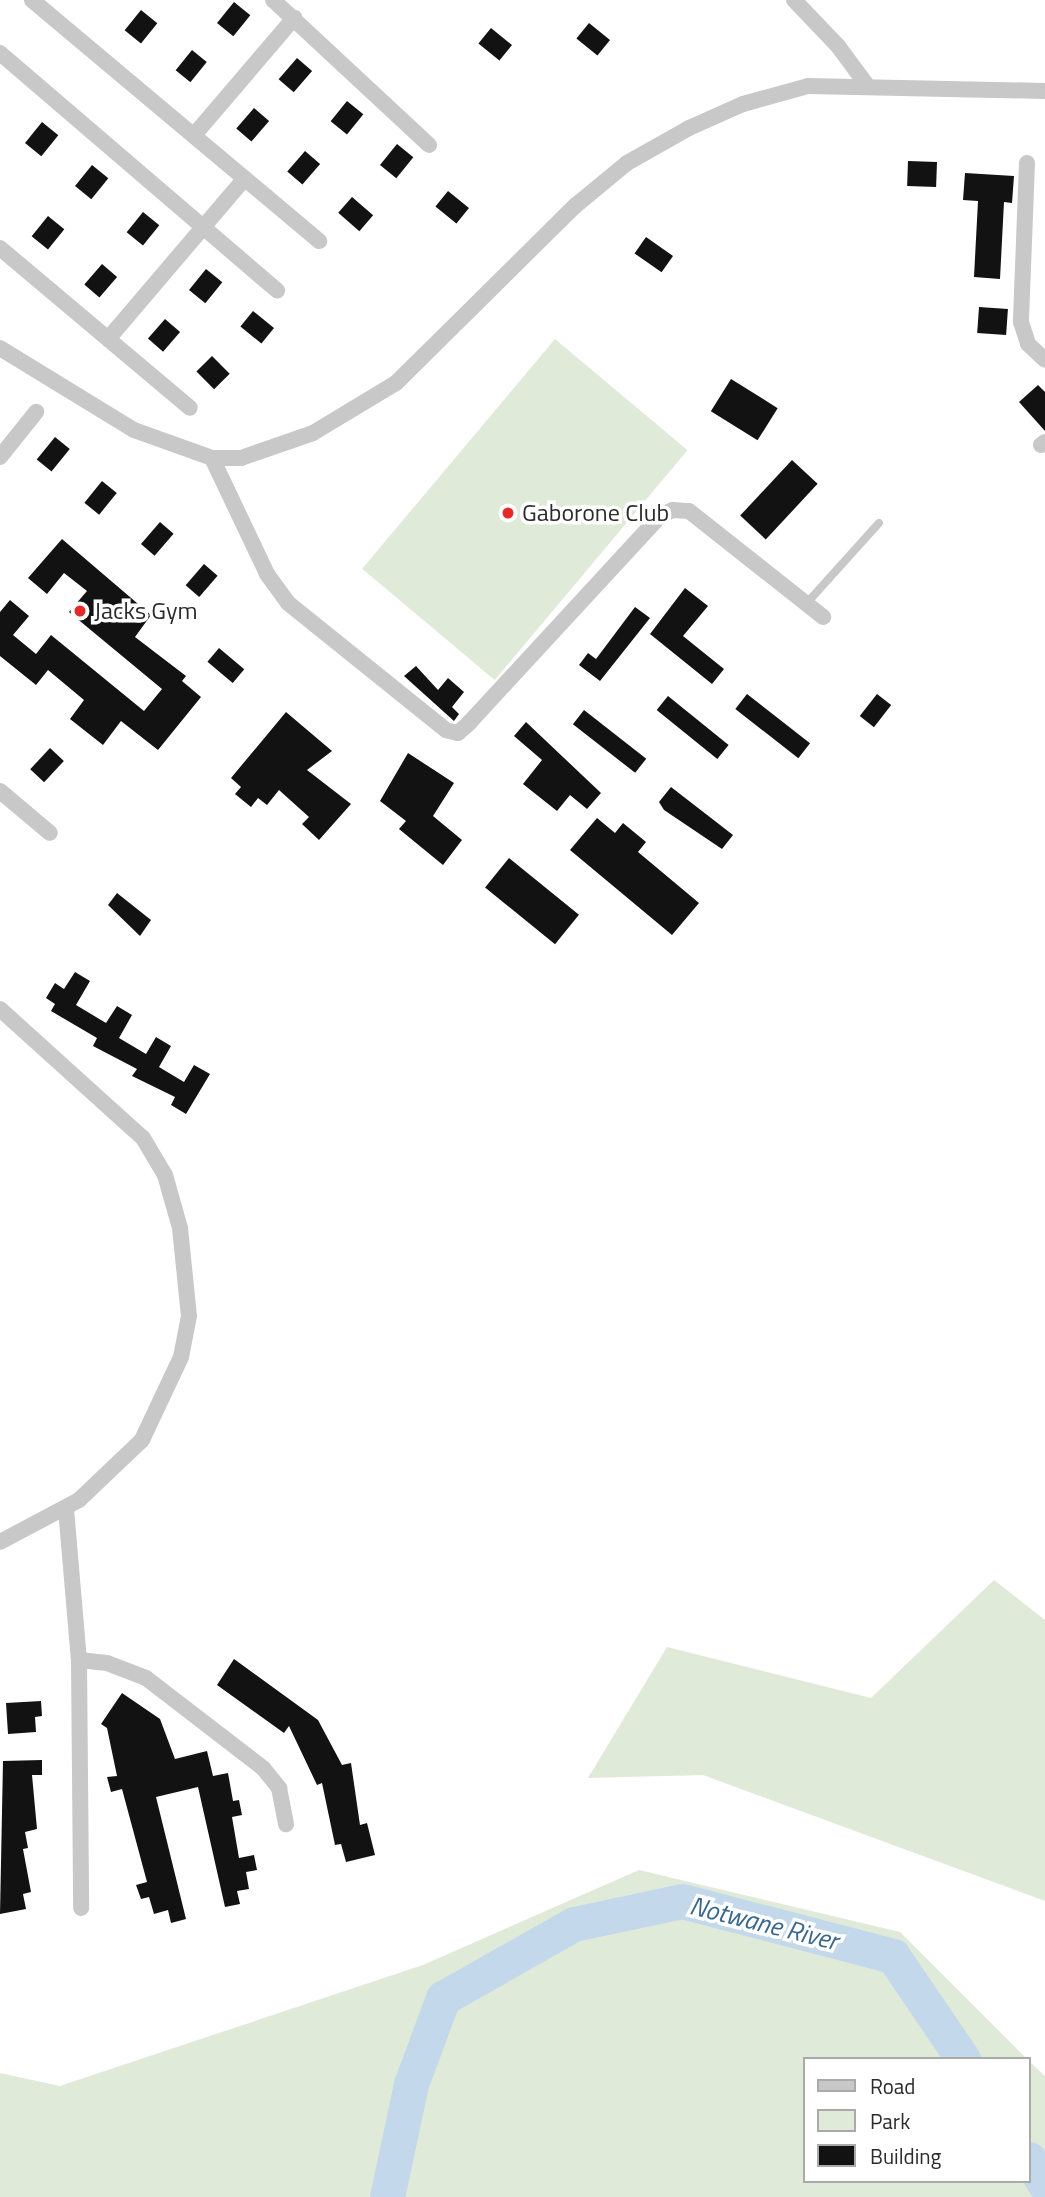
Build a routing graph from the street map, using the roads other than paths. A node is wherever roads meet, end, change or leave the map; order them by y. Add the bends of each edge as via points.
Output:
1 (32, 0) edge
2 (273, 0) edge
3 (794, 0) edge
4 (294, 18) junction
5 (0, 53) edge
6 (866, 84) junction
7 (1045, 91) edge
8 (195, 134) junction
9 (429, 145) dead end
10 (1027, 163) dead end
11 (246, 178) junction
12 (204, 227) junction
13 (319, 241) dead end
14 (0, 248) edge
15 (277, 290) dead end
16 (108, 339) junction
17 (0, 348) edge
18 (1045, 360) edge
19 (190, 408) dead end
20 (36, 412) dead end
21 (0, 457) edge
22 (212, 458) junction
23 (879, 523) dead end
24 (806, 604) junction
25 (822, 617) dead end
26 (0, 791) edge
27 (50, 833) dead end
28 (0, 1009) edge
29 (66, 1508) junction
30 (0, 1542) edge
31 (79, 1660) junction
32 (286, 1824) dead end
33 (81, 1908) dead end

1 - 8 street
2 - 4 street
3 - 6 street
4 - 8 street
4 - 9 street
5 - 12 street
6 - 7 street
6 - 22 street via 808,86 743,104 627,163 575,206 396,383 290,443 242,458
8 - 11 street
10 - 18 street via 1021,322 1028,344
11 - 12 street
11 - 13 street
12 - 15 street
12 - 16 street
14 - 16 street
16 - 19 street
17 - 22 street via 134,430
20 - 21 street
22 - 24 street via 267,574 288,603 446,730 458,733 660,516 673,510 688,511
23 - 24 lane
24 - 25 street
26 - 27 street
28 - 29 street via 143,1138 165,1175 180,1228 189,1316 181,1357 164,1399 142,1440
29 - 30 street
29 - 31 street
31 - 32 street via 107,1663 146,1678 263,1768 279,1788
31 - 33 street

